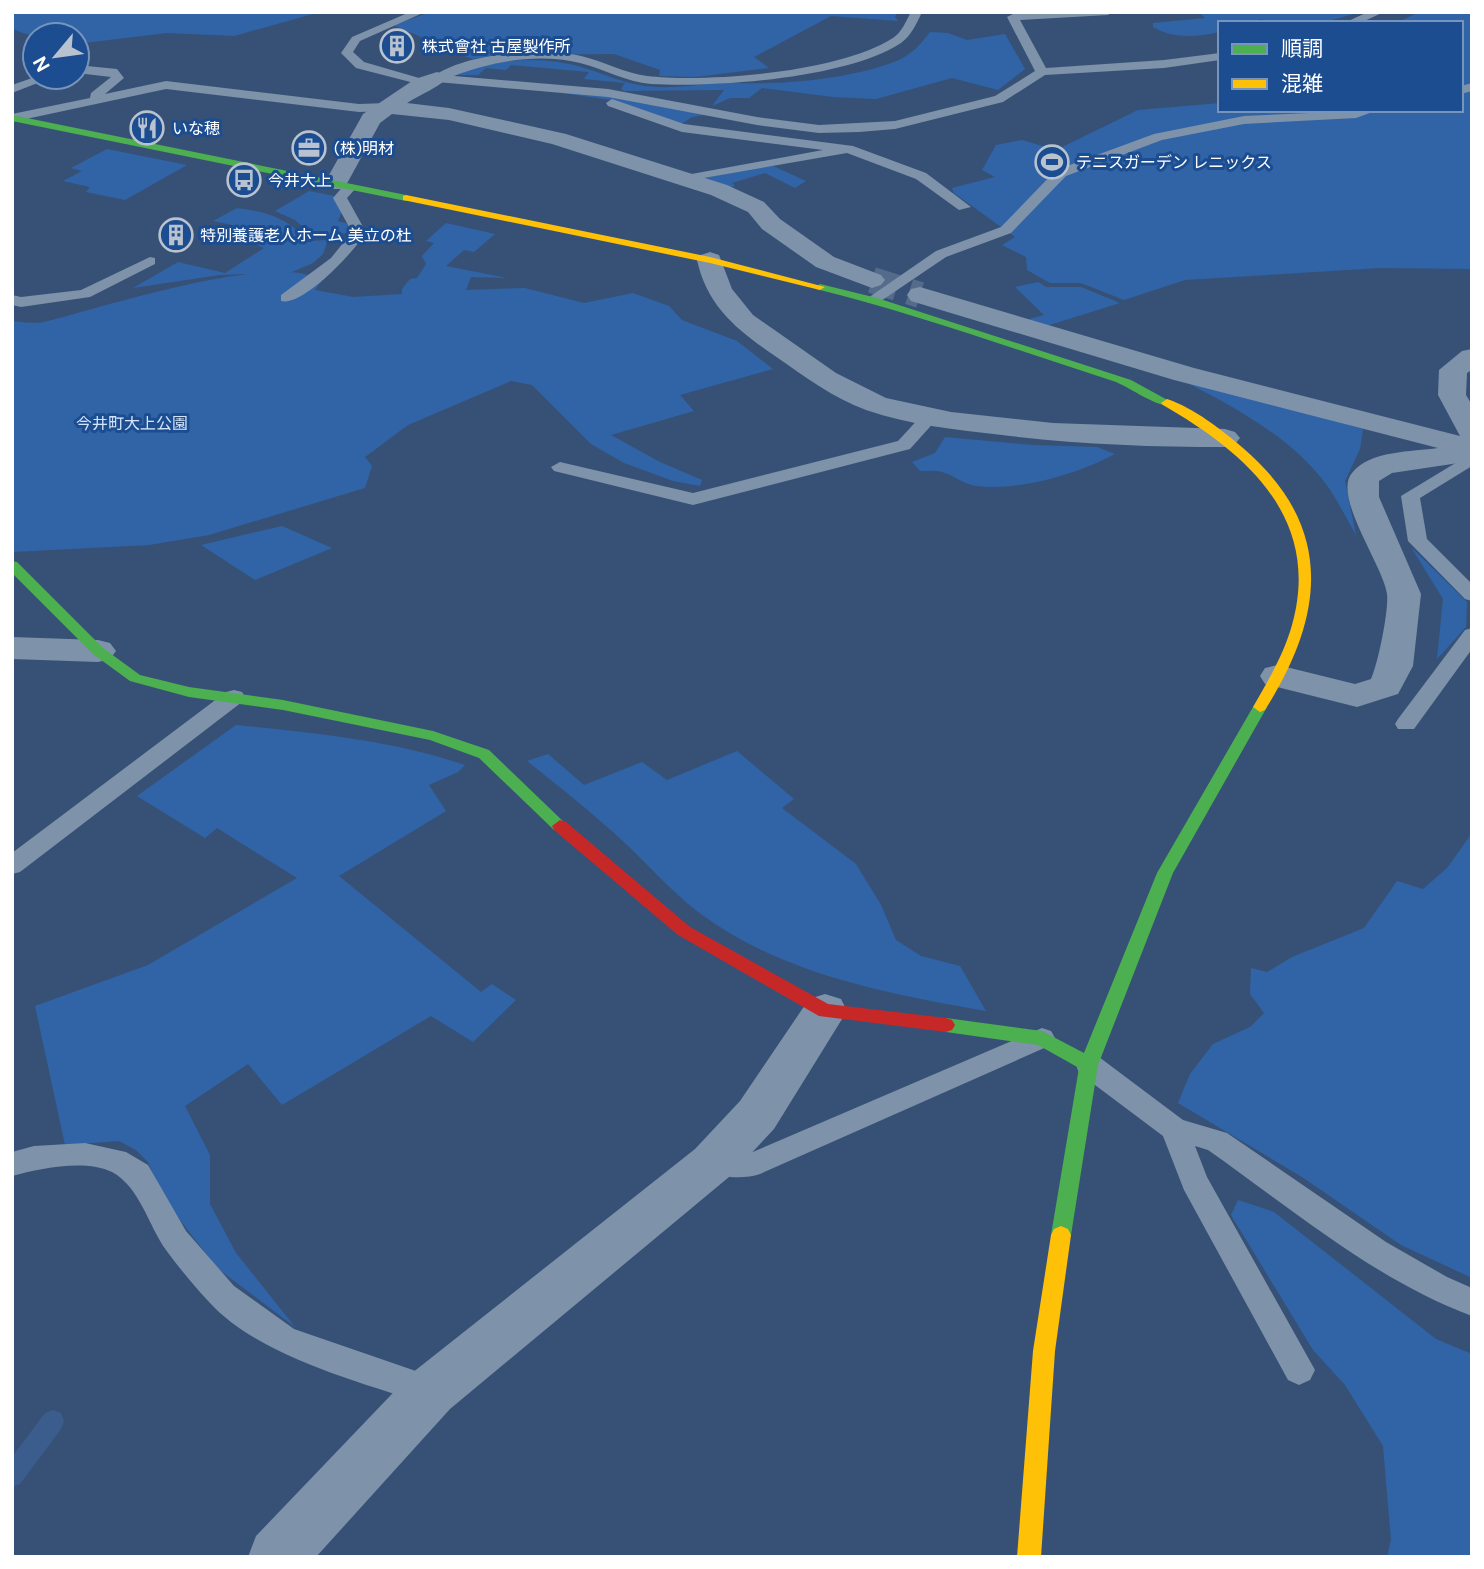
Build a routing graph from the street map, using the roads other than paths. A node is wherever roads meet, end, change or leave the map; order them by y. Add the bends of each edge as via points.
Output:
1 (420, 12) edge
2 (917, 12) edge
3 (1108, 12) edge
4 (1379, 12) edge
5 (1354, 21) edge
6 (1218, 56) edge
7 (91, 70) edge
8 (1042, 72) junction
9 (429, 81) junction
10 (501, 82) junction
11 (92, 100) junction
12 (387, 107) junction
13 (1364, 112) edge
14 (12, 118) edge
15 (848, 149) junction
16 (687, 179) junction
17 (343, 186) junction
18 (964, 207) dead end
19 (710, 260) junction
20 (150, 261) dead end
21 (873, 290) junction
22 (920, 295) tunnel mouth
23 (286, 298) dead end
24 (12, 300) edge
25 (1472, 357) edge
26 (928, 419) junction
27 (1472, 432) edge
28 (1224, 438) junction
29 (1472, 453) edge
30 (560, 467) dead end
31 (12, 565) edge
32 (1472, 594) edge
33 (1472, 634) edge
34 (12, 648) edge
35 (98, 651) junction
36 (1278, 676) junction
37 (234, 696) junction
38 (1406, 724) dead end
39 (12, 866) edge
40 (825, 1011) junction
41 (1042, 1038) junction
42 (1089, 1065) junction
43 (1174, 1129) junction
44 (712, 1163) junction
45 (12, 1164) edge
46 (1472, 1302) edge
47 (1299, 1370) dead end
48 (431, 1391) junction
49 (277, 1557) edge
50 (1029, 1557) edge

1 - 9 lane via 356,39 347,53 360,65
2 - 9 lane via 901,38 883,49 808,69 677,81 628,77 579,60 525,56 477,62
3 - 8 lane via 1013,17
4 - 5 lane
6 - 8 lane
7 - 11 lane via 113,72 118,78
8 - 10 lane via 999,99 895,125 859,128 757,121 662,101
9 - 10 lane
9 - 12 street
10 - 15 lane via 606,101 682,128
11 - 12 lane via 166,85 359,108
11 - 14 lane
12 - 16 street via 521,130
12 - 17 street via 371,119
13 - 21 lane via 1244,121 1158,137 1061,173 1006,230 942,254
14 - 17 street
15 - 16 lane
15 - 18 lane via 921,176
16 - 21 street via 756,207 771,224
17 - 19 street
17 - 23 lane via 340,198 359,232 350,251
19 - 21 street
19 - 26 street via 721,299 765,336 873,403
20 - 24 lane via 85,294
21 - 28 street via 1127,382
22 - 29 street
25 - 27 street via 1453,370 1452,395
26 - 28 street via 1139,438
26 - 30 lane via 904,445 693,499
28 - 36 street via 1255,463 1281,496 1302,544 1307,567 1302,615
29 - 32 lane via 1410,496 1418,541
29 - 36 street via 1384,465 1364,477 1363,498 1404,594 1395,666 1385,685 1357,696
31 - 35 street
33 - 38 lane
34 - 35 street
35 - 37 street via 135,678 189,692
36 - 42 street via 1165,873
37 - 39 lane
37 - 40 street via 433,736 484,754 684,931
40 - 41 street
40 - 44 street via 757,1115
41 - 42 street
41 - 44 lane via 750,1166
42 - 43 lane
42 - 50 street via 1044,1351
43 - 46 lane via 1217,1141 1376,1251 1436,1287
43 - 47 lane via 1194,1181
44 - 48 street
45 - 48 lane via 85,1155 116,1160 138,1174 176,1240 223,1296 284,1340
48 - 49 street

